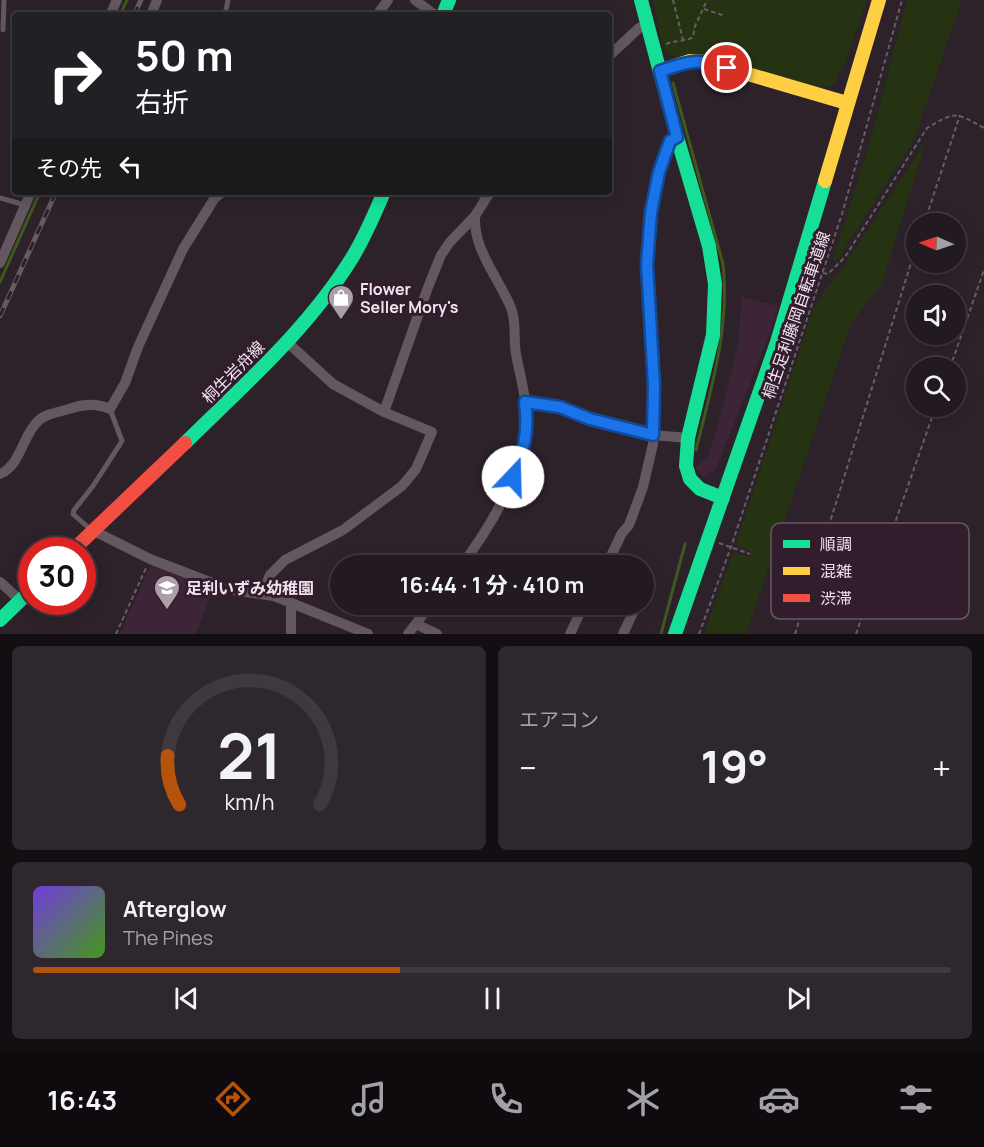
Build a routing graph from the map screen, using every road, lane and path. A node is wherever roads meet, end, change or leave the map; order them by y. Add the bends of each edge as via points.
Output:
1 (4, 0) edge
2 (641, 0) edge
3 (673, 0) edge
4 (707, 0) edge
5 (879, 0) edge
6 (902, 0) edge
7 (420, 1) edge
8 (704, 9) junction
9 (432, 12) edge
10 (725, 16) dead end
11 (648, 24) junction
12 (3, 30) dead end
13 (682, 40) junction
14 (669, 43) dead end
15 (612, 53) edge
16 (660, 71) junction
17 (847, 103) junction
18 (960, 114) junction
19 (984, 128) edge
20 (677, 137) junction
21 (30, 195) edge
22 (219, 195) edge
23 (383, 195) edge
24 (488, 195) edge
25 (0, 198) edge
26 (25, 205) junction
27 (928, 213) edge
28 (475, 216) junction
29 (0, 263) edge
30 (984, 270) edge
31 (823, 273) junction
32 (908, 273) edge
33 (287, 342) junction
34 (954, 357) edge
35 (525, 402) junction
36 (110, 409) junction
37 (384, 412) junction
38 (932, 417) edge
39 (653, 435) junction
40 (688, 438) junction
41 (0, 474) edge
42 (723, 498) junction
43 (830, 523) edge
44 (895, 523) edge
45 (94, 531) junction
46 (87, 537) edge
47 (726, 545) dead end
48 (731, 547) junction
49 (750, 554) dead end
50 (469, 555) edge
51 (611, 555) edge
52 (150, 559) junction
53 (0, 582) edge
54 (262, 594) junction
55 (18, 598) edge
56 (18, 602) edge
57 (291, 603) junction
58 (423, 615) edge
59 (579, 615) edge
60 (632, 615) edge
61 (800, 619) edge
62 (861, 619) edge
63 (0, 620) edge
64 (416, 624) junction
65 (116, 634) edge
66 (291, 634) edge
67 (368, 634) edge
68 (408, 634) edge
69 (437, 634) edge
70 (570, 634) edge
71 (623, 634) edge
72 (675, 634) edge
73 (699, 634) edge
74 (795, 634) edge
75 (856, 634) edge

1 - 12 lane
2 - 11 street
3 - 13 path
4 - 8 path
5 - 17 street
6 - 31 path, 桐生足利藤岡自転車道線
7 - 9 street
8 - 10 path
8 - 13 path via 693,37
11 - 15 street
11 - 16 street
13 - 14 path
16 - 17 street via 690,61 707,62
16 - 20 street
17 - 42 street via 777,342
18 - 19 path
18 - 27 path
18 - 31 path via 927,128 845,257 828,274
20 - 39 street via 670,141 659,172 651,212 647,265
20 - 40 street via 709,246 715,284 713,335
21 - 26 street
22 - 36 street via 183,249
23 - 33 street, 桐生岩舟線 via 347,264
24 - 28 street
25 - 26 lane
26 - 29 street
28 - 35 street via 478,243 512,310
28 - 37 street via 450,242 434,271
30 - 34 path
31 - 48 path, 桐生足利藤岡自転車道線
32 - 43 path
33 - 37 street via 333,384
33 - 45 street, 桐生岩舟線
35 - 39 street via 560,407
35 - 50 street via 528,423 519,461 501,503
36 - 41 street via 88,405 43,417 26,436 10,468
36 - 45 lane via 122,441 73,514
37 - 54 street via 432,432 416,469 402,486 359,519 278,565
38 - 44 path
39 - 40 street
39 - 51 street via 644,487
40 - 42 street via 686,466 690,479 700,489
42 - 72 street
45 - 46 street, 桐生岩舟線
45 - 52 street
47 - 48 path
48 - 49 path
48 - 73 path, 桐生足利藤岡自転車道線
52 - 54 street via 232,590
52 - 65 path
53 - 55 street
54 - 57 street
56 - 63 street
57 - 66 street
57 - 67 street
58 - 64 street
59 - 70 street
60 - 71 street
61 - 74 path
62 - 75 path
64 - 68 street
64 - 69 street

